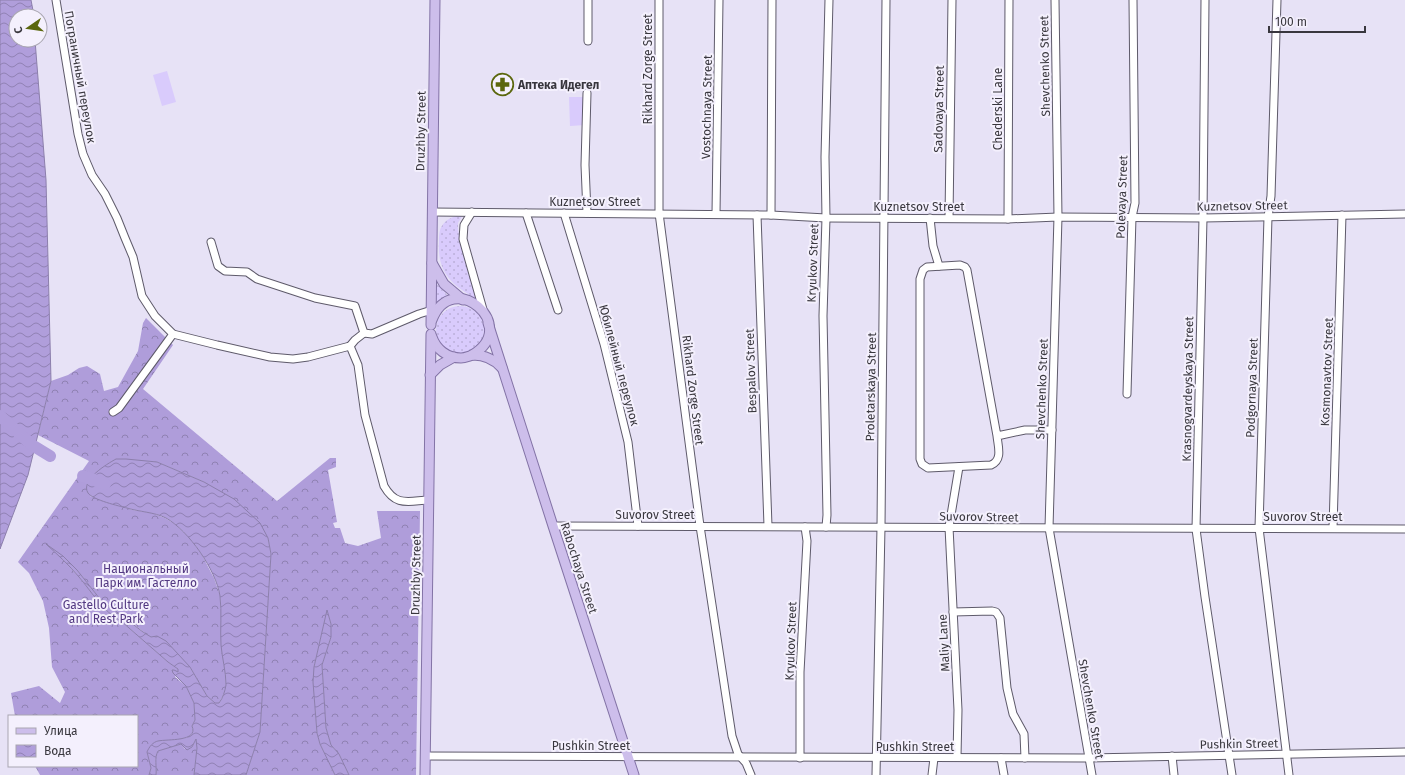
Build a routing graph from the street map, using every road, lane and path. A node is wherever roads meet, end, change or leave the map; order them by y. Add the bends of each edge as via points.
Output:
1 (56, 0) edge
2 (435, 0) edge
3 (588, 0) edge
4 (659, 0) edge
5 (720, 0) edge
6 (772, 0) edge
7 (829, 0) edge
8 (886, 0) edge
9 (952, 0) edge
10 (1009, 0) edge
11 (1055, 0) edge
12 (1133, 0) edge
13 (1205, 0) edge
14 (1277, 0) edge
15 (588, 41) dead end
16 (587, 94) dead end
17 (432, 212) junction
18 (472, 212) junction
19 (526, 212) junction
20 (564, 213) junction
21 (587, 213) junction
22 (659, 214) junction
23 (716, 214) junction
24 (757, 214) junction
25 (1405, 214) edge
26 (771, 215) junction
27 (1342, 215) junction
28 (1058, 217) junction
29 (1132, 217) junction
30 (1268, 217) junction
31 (826, 218) junction
32 (884, 218) junction
33 (930, 218) junction
34 (949, 218) junction
35 (1203, 218) junction
36 (1008, 219) junction
37 (211, 242) dead end
38 (432, 262) junction
39 (939, 266) junction
40 (463, 300) junction
41 (435, 309) junction
42 (558, 310) dead end
43 (487, 318) junction
44 (431, 330) junction
45 (173, 334) junction
46 (364, 334) junction
47 (350, 346) junction
48 (472, 355) junction
49 (454, 357) junction
50 (502, 369) junction
51 (430, 375) junction
52 (1127, 394) dead end
53 (113, 412) dead end
54 (1052, 430) junction
55 (997, 436) junction
56 (959, 467) junction
57 (429, 500) junction
58 (553, 526) junction
59 (638, 526) junction
60 (700, 526) junction
61 (768, 526) junction
62 (805, 526) junction
63 (826, 527) junction
64 (881, 527) junction
65 (949, 528) junction
66 (1049, 528) junction
67 (1259, 528) junction
68 (1333, 528) junction
69 (1196, 529) junction
70 (1405, 529) edge
71 (953, 612) junction
72 (1405, 752) edge
73 (1286, 754) junction
74 (1230, 755) junction
75 (425, 756) junction
76 (1172, 756) junction
77 (629, 757) junction
78 (742, 757) junction
79 (958, 757) junction
80 (800, 758) junction
81 (876, 758) junction
82 (934, 758) junction
83 (1001, 758) junction
84 (1025, 758) junction
85 (1088, 758) junction
86 (425, 775) edge
87 (634, 775) edge
88 (751, 775) edge
89 (876, 775) edge
90 (932, 775) edge
91 (1004, 775) edge
92 (1092, 775) edge
93 (1174, 775) edge
94 (1232, 775) edge
95 (1289, 775) edge

1 - 45 street, Пограничный переулок via 83,154 117,218 133,257 142,296 155,316
2 - 17 main road, Druzhby Street
3 - 15 street
4 - 22 street, Rikhard Zorge Street
5 - 23 street, Vostochnaya Street
6 - 26 street
7 - 31 street, Kryukov Street
8 - 32 street, Proletarskaya Street
9 - 34 street, Sadovaya Street
10 - 36 street, Chederski Lane
11 - 28 street, Shevchenko Street
12 - 29 street, Polevaya Street via 1135,203
13 - 35 street, Krasnogvardeyskaya Street
14 - 30 street, Podgornaya Street via 1271,196
16 - 21 street
17 - 18 street, Kuznetsov Street
17 - 38 main road, Druzhby Street
18 - 19 street, Kuznetsov Street
18 - 43 street via 464,225 463,239
19 - 20 street, Kuznetsov Street
19 - 42 street
20 - 21 street, Kuznetsov Street
20 - 59 street, Юбилейный переулок via 604,344 628,442
21 - 22 street, Kuznetsov Street
22 - 23 street, Kuznetsov Street
22 - 60 street, Rikhard Zorge Street
23 - 24 street, Kuznetsov Street
24 - 26 street, Kuznetsov Street
24 - 61 street, Bespalov Street
25 - 27 street, Kuznetsov Street
26 - 31 street, Kuznetsov Street
27 - 30 street, Kuznetsov Street
27 - 68 street, Kosmonavtov Street
28 - 29 street, Kuznetsov Street
28 - 36 street, Kuznetsov Street
28 - 54 street, Shevchenko Street
29 - 35 street, Kuznetsov Street
29 - 52 street, Polevaya Street
30 - 35 street, Kuznetsov Street
30 - 67 street, Podgornaya Street
31 - 32 street, Kuznetsov Street
31 - 63 street, Kryukov Street via 823,316
32 - 33 street, Kuznetsov Street
32 - 64 street, Proletarskaya Street
33 - 34 street, Kuznetsov Street
33 - 39 street via 932,246
34 - 36 street, Kuznetsov Street
35 - 69 street, Krasnogvardeyskaya Street
37 - 46 street via 218,266 225,271 247,272 257,279 315,298 355,306
38 - 40 main road, Druzhby Street via 444,284
38 - 41 main road, Druzhby Street
39 - 55 street via 966,267
39 - 56 street via 927,267 920,274 920,459 928,468
40 - 41 main road via 452,300
40 - 43 main road via 476,304
41 - 44 main road
41 - 46 street via 372,334
43 - 48 main road via 489,332 486,342
43 - 50 main road, Rabochaya Street
44 - 49 main road via 439,349
44 - 51 main road, Druzhby Street
45 - 47 street via 293,359
45 - 53 street via 119,408
46 - 47 street
47 - 57 street via 358,365 365,415 384,486 388,493 401,501
48 - 49 main road
48 - 50 main road via 492,360
49 - 51 main road
50 - 58 main road, Rabochaya Street
51 - 57 main road, Druzhby Street
54 - 55 street via 1025,430
54 - 66 street, Shevchenko Street
55 - 56 street via 999,455 995,463
56 - 65 street, Maliy Lane
57 - 75 main road, Druzhby Street
58 - 59 street, Suvorov Street
58 - 77 main road, Rabochaya Street
59 - 60 street, Suvorov Street
60 - 61 street, Suvorov Street
60 - 78 street, Rikhard Zorge Street via 732,736 738,754
61 - 62 street, Suvorov Street
62 - 63 street, Suvorov Street
62 - 80 street, Kryukov Street via 807,541 800,672
63 - 64 street, Suvorov Street
64 - 65 street, Suvorov Street
64 - 81 street, Proletarskaya Street
65 - 66 street, Suvorov Street
65 - 71 street, Maliy Lane
66 - 69 street, Suvorov Street
66 - 85 street, Shevchenko Street
67 - 68 street, Suvorov Street
67 - 69 street, Suvorov Street
67 - 73 street, Podgornaya Street
68 - 70 street, Suvorov Street
69 - 74 street, Krasnogvardeyskaya Street
71 - 79 street, Maliy Lane
71 - 84 street via 992,611 1000,618 1007,688 1013,714 1024,734
72 - 73 street, Pushkin Street
73 - 74 street, Pushkin Street
73 - 95 street, Podgornaya Street
74 - 76 street, Pushkin Street
74 - 94 street, Krasnogvardeyskaya Street
75 - 77 street, Pushkin Street
75 - 86 main road, Druzhby Street
76 - 85 street, Pushkin Street
76 - 93 street
77 - 78 street, Pushkin Street
77 - 87 main road, Rabochaya Street
78 - 80 street, Pushkin Street
78 - 88 street, Rikhard Zorge Street
79 - 82 street, Pushkin Street
79 - 83 street, Pushkin Street
80 - 81 street, Pushkin Street
81 - 82 street, Pushkin Street
81 - 89 street, Proletarskaya Street
82 - 90 street
83 - 84 street, Pushkin Street
83 - 91 street
84 - 85 street, Pushkin Street
85 - 92 street, Shevchenko Street

